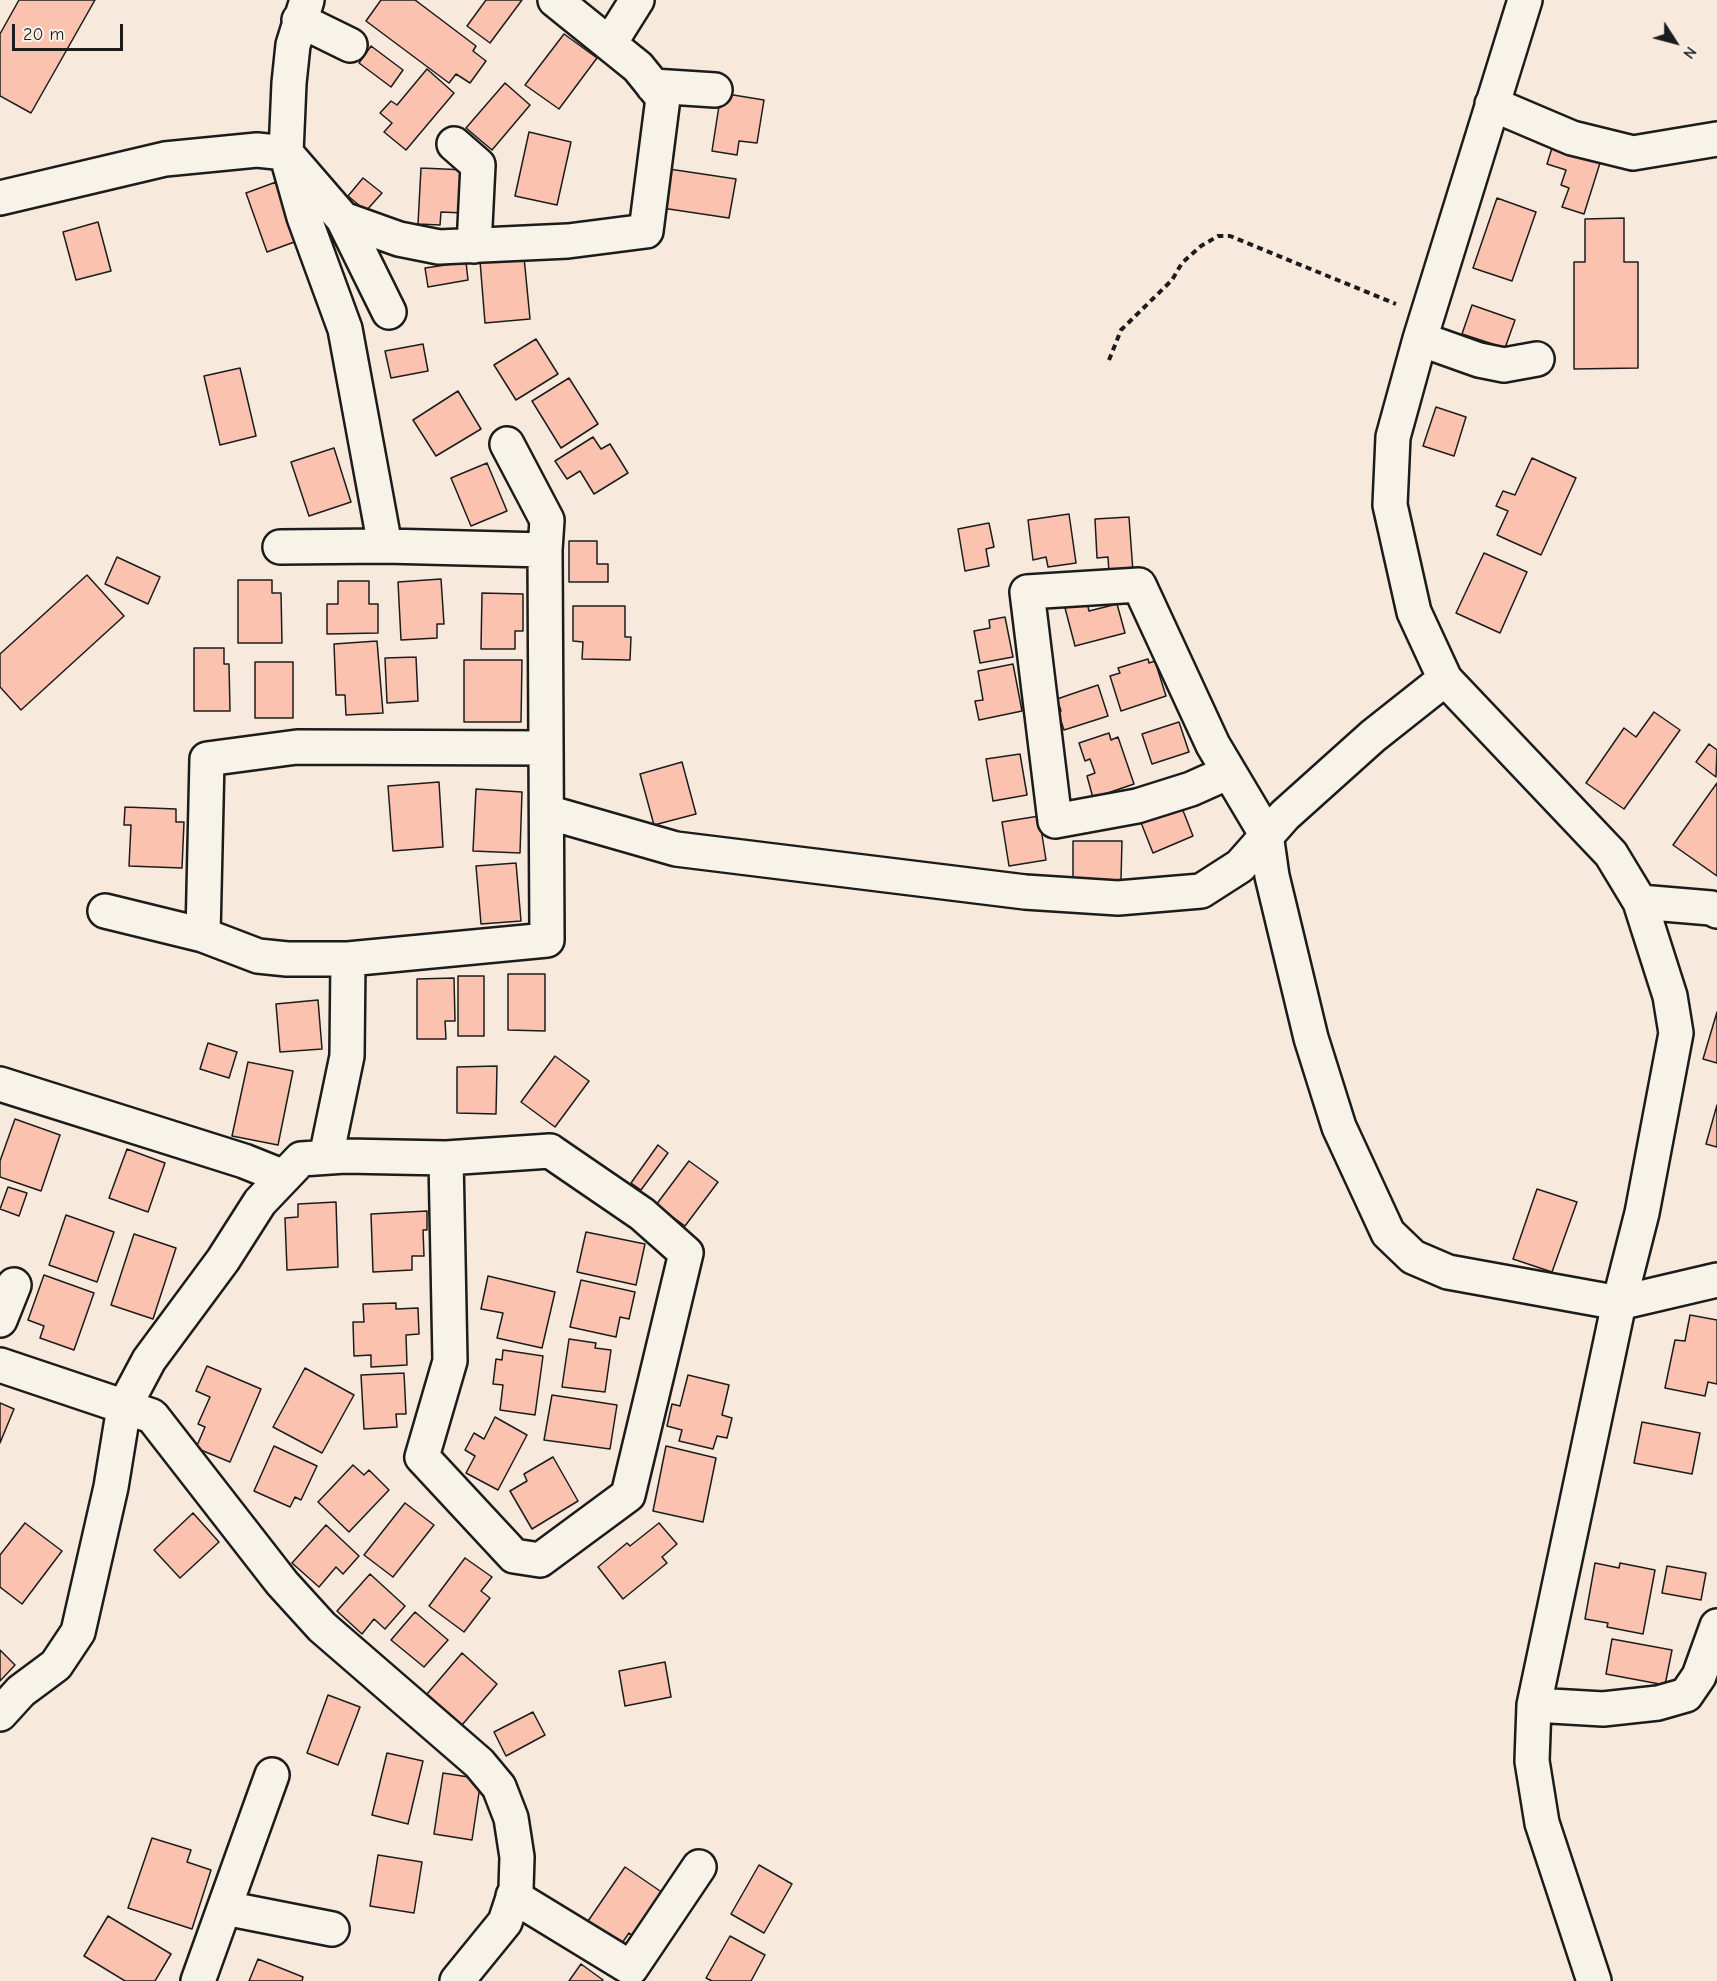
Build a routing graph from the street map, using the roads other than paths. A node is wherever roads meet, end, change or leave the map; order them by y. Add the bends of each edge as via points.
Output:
1 (555, 0) edge
2 (637, 0) edge
3 (1525, 0) edge
4 (303, 10) edge
5 (610, 43) junction
6 (350, 45) dead end
7 (653, 86) junction
8 (715, 90) dead end
9 (1492, 104) junction
10 (1717, 139) edge
11 (454, 144) dead end
12 (286, 153) junction
13 (0, 198) edge
14 (344, 219) junction
15 (474, 246) junction
16 (390, 312) dead end
17 (1423, 328) junction
18 (1537, 359) dead end
19 (507, 444) dead end
20 (385, 546) junction
21 (280, 547) dead end
22 (545, 550) junction
23 (1444, 679) junction
24 (546, 748) junction
25 (1229, 772) junction
26 (548, 812) junction
27 (1266, 834) junction
28 (1640, 902) junction
29 (1715, 906) edge
30 (105, 910) dead end
31 (202, 935) junction
32 (348, 959) junction
33 (0, 1084) edge
34 (326, 1157) junction
35 (446, 1158) junction
36 (284, 1177) junction
37 (1717, 1280) edge
38 (14, 1285) dead end
39 (1618, 1303) junction
40 (0, 1320) edge
41 (0, 1365) edge
42 (124, 1407) junction
43 (1717, 1626) edge
44 (1534, 1706) junction
45 (0, 1714) edge
46 (272, 1775) dead end
47 (699, 1867) dead end
48 (513, 1896) junction
49 (225, 1908) junction
50 (332, 1929) dead end
51 (198, 1981) edge
52 (457, 1981) edge
53 (1594, 1981) edge

1 - 5 street
2 - 5 street
3 - 9 street
4 - 6 street
4 - 12 street via 289,83
5 - 7 street
7 - 8 street
7 - 15 street via 663,98 646,231 568,241
9 - 10 street via 1572,138 1633,153
9 - 17 street
11 - 15 street via 478,165
12 - 13 street via 257,150 165,159
12 - 14 street
12 - 20 street via 304,217 345,329
14 - 15 street via 399,239 439,247
14 - 16 street
17 - 18 street via 1479,360 1504,365
17 - 23 street via 1393,437 1390,505 1414,612
19 - 22 street via 547,520
20 - 21 street
20 - 22 street
22 - 24 street
23 - 27 street via 1373,736
23 - 28 street via 1611,855
24 - 26 street
24 - 31 street via 297,747 207,759
25 - 25 street via 1139,585 1027,592 1055,821 1137,806
25 - 27 street
26 - 27 street via 675,849 1025,892 1118,898 1201,891 1240,866
26 - 32 street via 547,940
27 - 39 street via 1272,876 1318,1060 1339,1127 1388,1233 1413,1257 1448,1272
28 - 29 street
28 - 39 street via 1670,996 1676,1033 1642,1213
30 - 31 street
31 - 32 street via 258,956
32 - 34 street via 347,1056
33 - 36 street
34 - 35 street
34 - 36 street via 301,1159
35 - 35 street via 450,1361 422,1457 514,1556 540,1560 628,1495 686,1252 642,1214 550,1151
36 - 42 street via 260,1202 223,1260 149,1360
37 - 39 street
38 - 40 street
39 - 44 street
41 - 42 street
42 - 45 street via 111,1487 78,1632 56,1665 21,1691
42 - 48 street via 152,1416 282,1583 322,1627 486,1771 499,1787 511,1818 517,1857
43 - 44 street via 1699,1676 1686,1695 1603,1708
44 - 53 street via 1532,1761 1542,1823
46 - 49 street
47 - 48 street via 631,1968
48 - 52 street via 505,1922
49 - 50 street
49 - 51 street

